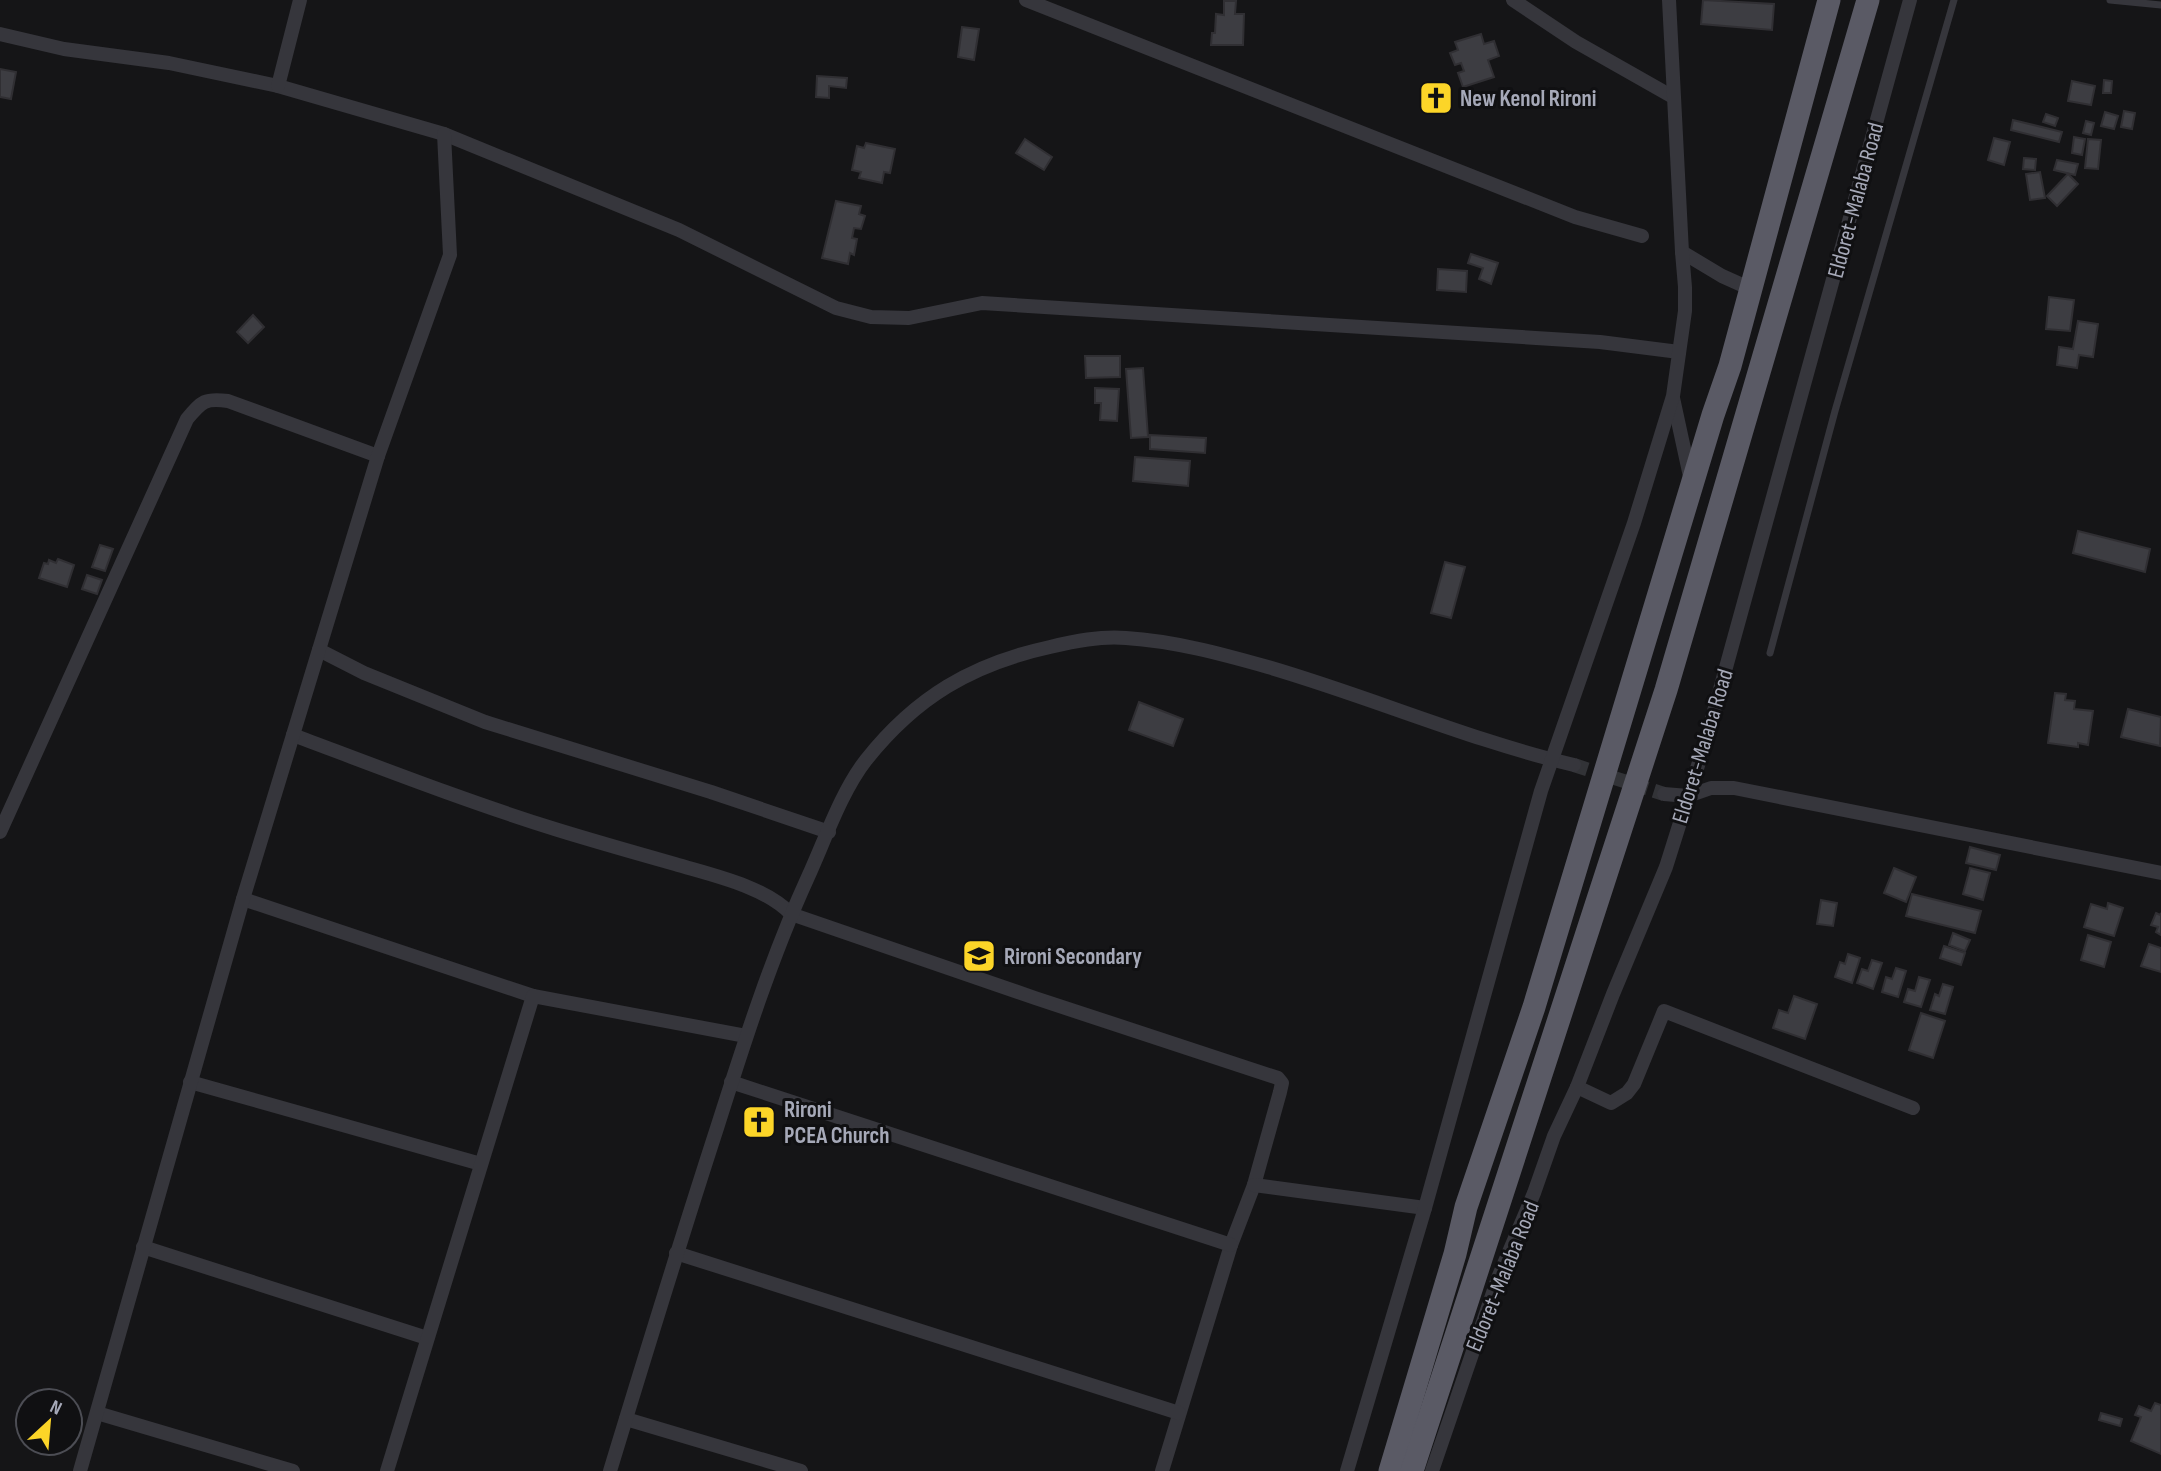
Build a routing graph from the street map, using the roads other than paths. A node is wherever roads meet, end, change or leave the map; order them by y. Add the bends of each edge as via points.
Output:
1 (300, 0) edge
2 (1026, 0) edge
3 (1513, 0) edge
4 (1669, 0) edge
5 (1829, 0) edge
6 (1868, 0) edge
7 (1910, 0) edge
8 (1954, 0) edge
9 (2110, 0) edge
10 (2161, 5) edge
11 (0, 34) edge
12 (278, 86) junction
13 (1673, 97) junction
14 (444, 134) junction
15 (1642, 236) dead end
16 (1682, 252) junction
17 (1751, 289) junction
18 (1679, 352) junction
19 (1673, 396) junction
20 (378, 456) junction
21 (1692, 486) junction
22 (319, 650) junction
23 (1770, 653) dead end
24 (293, 735) junction
25 (1551, 759) junction
26 (1574, 765) tunnel mouth
27 (1664, 794) tunnel mouth
28 (1688, 796) junction
29 (0, 832) edge
30 (829, 832) junction
31 (2161, 873) edge
32 (243, 899) junction
33 (791, 914) junction
34 (533, 996) junction
35 (746, 1037) junction
36 (190, 1082) junction
37 (732, 1083) junction
38 (1577, 1087) junction
39 (1913, 1108) dead end
40 (481, 1164) junction
41 (1254, 1185) junction
42 (1425, 1208) junction
43 (1231, 1245) junction
44 (143, 1247) junction
45 (676, 1253) junction
46 (427, 1338) junction
47 (97, 1413) junction
48 (1179, 1413) junction
49 (626, 1419) junction
50 (80, 1471) edge
51 (293, 1471) edge
52 (387, 1471) edge
53 (610, 1471) edge
54 (801, 1471) edge
55 (1162, 1471) edge
56 (1347, 1471) edge
57 (1391, 1471) edge
58 (1412, 1471) edge
59 (1432, 1471) edge

1 - 12 street
2 - 15 street via 1575,216
3 - 13 street
4 - 13 street
5 - 17 highway, Eldoret-Malaba Road
6 - 58 highway, Eldoret-Malaba Road via 1667,690
7 - 28 street, Eldoret-Malaba Road
8 - 23 lane
9 - 10 lane
11 - 12 street
12 - 14 street
13 - 16 street
14 - 18 street via 679,230 836,307 871,317 909,318 982,303 1600,342
14 - 20 street via 450,255
16 - 17 street
16 - 18 street via 1685,311
17 - 21 highway, Eldoret-Malaba Road
18 - 19 street
19 - 21 street
19 - 25 street
20 - 22 street
20 - 29 street via 228,401 211,399 198,405 181,431
21 - 57 highway, Eldoret-Malaba Road via 1534,1007 1466,1207
22 - 24 street
22 - 30 street via 363,673 485,722
24 - 32 street
24 - 33 street via 463,799 720,877 764,894
25 - 26 street
25 - 30 street via 1235,657 1157,641 1084,639 973,670 926,699 864,762
25 - 42 street
27 - 28 street
28 - 31 street via 1711,788 1734,788
28 - 38 street, Eldoret-Malaba Road via 1666,867
30 - 33 street
32 - 34 street
32 - 36 street
33 - 35 street
33 - 41 street via 1278,1078 1280,1092
34 - 35 street
34 - 40 street
35 - 37 street
36 - 40 street
36 - 44 street
37 - 43 street
37 - 45 street
38 - 39 street via 1611,1103 1627,1093 1664,1012
38 - 59 street, Eldoret-Malaba Road via 1497,1278
40 - 46 street
41 - 42 street
41 - 43 street
42 - 56 street
43 - 48 street
44 - 46 street
44 - 47 street
45 - 48 street
45 - 49 street
46 - 52 street
47 - 50 street
47 - 51 street
48 - 55 street
49 - 53 street
49 - 54 street

